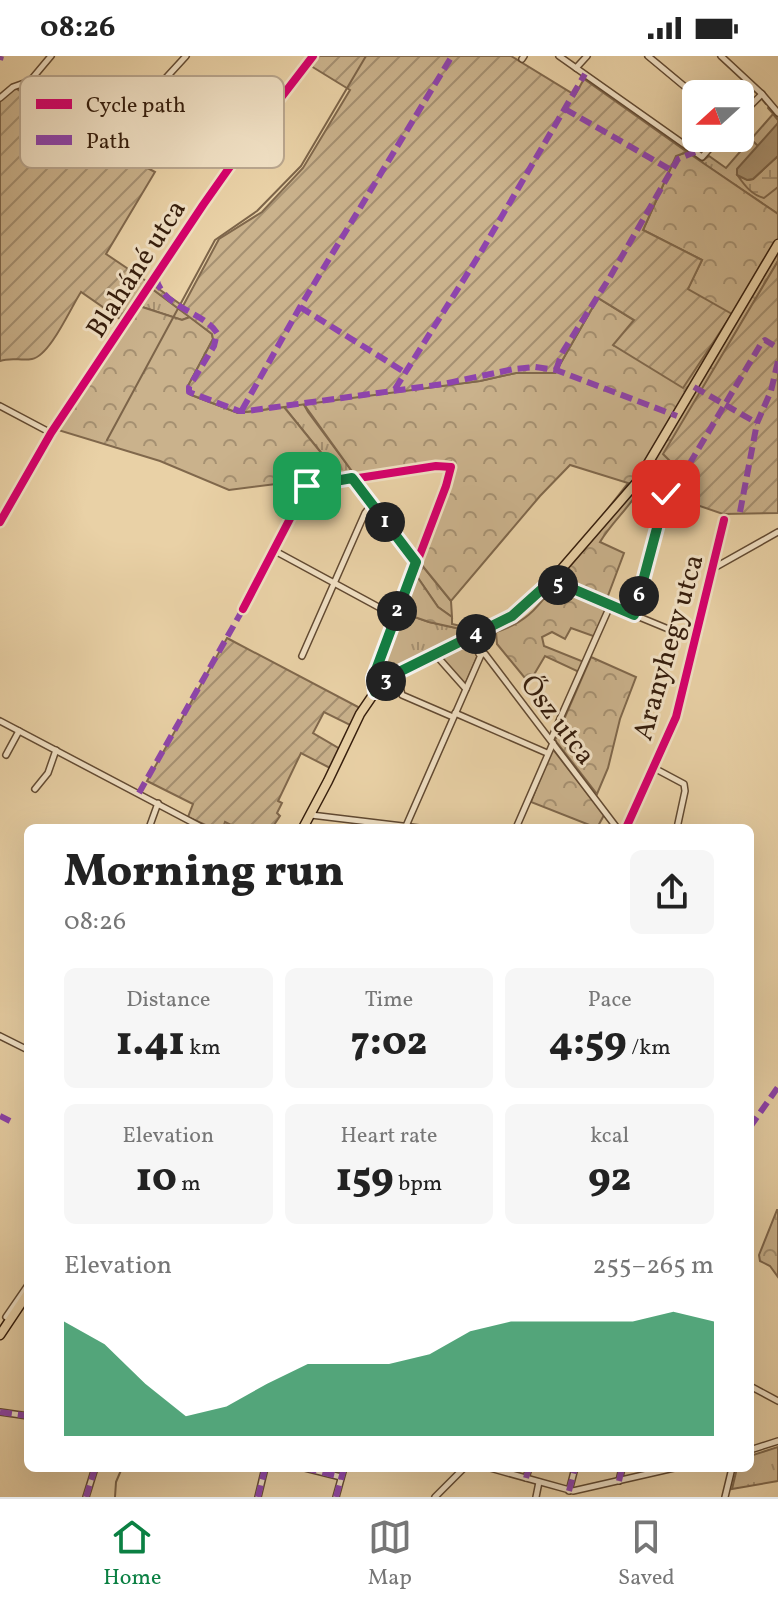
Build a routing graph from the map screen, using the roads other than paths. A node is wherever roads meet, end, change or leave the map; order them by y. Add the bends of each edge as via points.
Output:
1 (51, 56) edge
2 (186, 56) edge
3 (313, 56) edge
4 (559, 56) edge
5 (587, 56) edge
6 (648, 56) edge
7 (721, 56) edge
8 (576, 68) junction
9 (34, 76) edge
10 (168, 76) edge
11 (682, 84) edge
12 (20, 85) edge
13 (284, 94) edge
14 (762, 94) junction
15 (0, 98) edge
16 (754, 102) edge
17 (778, 113) edge
18 (682, 143) edge
19 (229, 168) edge
20 (778, 244) edge
21 (0, 406) edge
22 (52, 431) junction
23 (352, 478) junction
24 (666, 494) dead end
25 (372, 504) junction
26 (724, 520) dead end
27 (0, 522) edge
28 (778, 532) edge
29 (275, 551) junction
30 (416, 562) junction
31 (714, 569) junction
32 (552, 580) junction
33 (335, 584) junction
34 (610, 606) junction
35 (243, 609) dead end
36 (634, 615) junction
37 (395, 616) junction
38 (471, 637) junction
39 (695, 640) junction
40 (435, 654) junction
41 (481, 655) junction
42 (302, 656) dead end
43 (392, 677) junction
44 (466, 689) junction
45 (375, 692) junction
46 (454, 715) junction
47 (0, 721) edge
48 (19, 731) junction
49 (552, 741) junction
50 (56, 750) junction
51 (547, 753) junction
52 (6, 755) dead end
53 (654, 768) junction
54 (99, 772) junction
55 (94, 781) dead end
56 (35, 789) dead end
57 (158, 803) junction
58 (311, 815) junction
59 (187, 820) junction
60 (150, 824) edge
61 (186, 824) edge
62 (195, 824) edge
63 (305, 824) edge
64 (389, 824) edge
65 (407, 824) edge
66 (518, 824) edge
67 (614, 824) edge
68 (628, 824) edge
69 (678, 824) edge
70 (0, 1036) edge
71 (24, 1048) edge
72 (24, 1291) edge
73 (24, 1299) edge
74 (6, 1317) dead end
75 (0, 1335) edge
76 (754, 1388) edge
77 (778, 1401) edge
78 (0, 1412) edge
79 (24, 1415) edge
80 (778, 1441) edge
81 (754, 1449) edge
82 (94, 1472) edge
83 (264, 1472) edge
84 (321, 1472) edge
85 (343, 1472) edge
86 (460, 1472) edge
87 (504, 1472) edge
88 (528, 1472) edge
89 (574, 1472) edge
90 (621, 1472) edge
91 (657, 1472) edge
92 (731, 1472) edge
93 (341, 1477) junction
94 (526, 1478) junction
95 (619, 1481) junction
96 (539, 1482) junction
97 (569, 1491) junction
98 (86, 1497) edge
99 (258, 1497) edge
100 (336, 1497) edge
101 (435, 1497) edge
102 (536, 1497) edge
103 (725, 1497) edge

1 - 9 street
2 - 10 street
3 - 13 street, Blaháné utca
4 - 8 street
5 - 8 street
6 - 11 street
7 - 14 street
8 - 18 street
12 - 15 street
14 - 16 street
14 - 17 street
19 - 22 street, Blaháné utca
20 - 32 main road via 637,482
21 - 22 street
22 - 27 street, Blaháné utca
23 - 25 street
23 - 29 street via 307,486
23 - 30 street via 451,467
24 - 36 street
25 - 30 street
25 - 33 street
26 - 31 street, Aranyhegy utca
28 - 31 street
29 - 33 street
29 - 35 street
30 - 37 street
31 - 39 street, Aranyhegy utca
32 - 34 street
32 - 38 main road via 512,616
33 - 37 street
33 - 42 street
34 - 36 street
34 - 49 street
36 - 39 street
37 - 45 street via 373,678
38 - 40 main road
38 - 41 street, Ősz utca
39 - 53 street, Aranyhegy utca via 676,717
40 - 43 main road
40 - 44 street
41 - 44 street
41 - 49 street, Ősz utca
43 - 45 main road
43 - 46 street via 402,695
44 - 46 street
45 - 58 main road
46 - 51 street
46 - 65 street
47 - 48 street
48 - 50 street
48 - 52 street
49 - 51 street
49 - 67 street, Ősz utca
50 - 54 street
50 - 56 street
51 - 66 street
53 - 68 street, Aranyhegy utca
53 - 69 street via 684,784
54 - 55 street
54 - 57 street
57 - 59 street
57 - 60 street
58 - 63 main road
58 - 64 street
59 - 61 street
59 - 62 street
70 - 71 street
72 - 74 street
73 - 75 main road
76 - 77 street
78 - 79 street
80 - 81 street
82 - 98 street
83 - 99 street
84 - 93 street
85 - 93 street
86 - 101 street
87 - 94 street
88 - 94 street
89 - 97 street
90 - 95 street
91 - 95 street
92 - 103 street
93 - 100 street
94 - 96 street
95 - 97 street
96 - 97 street
96 - 102 street

